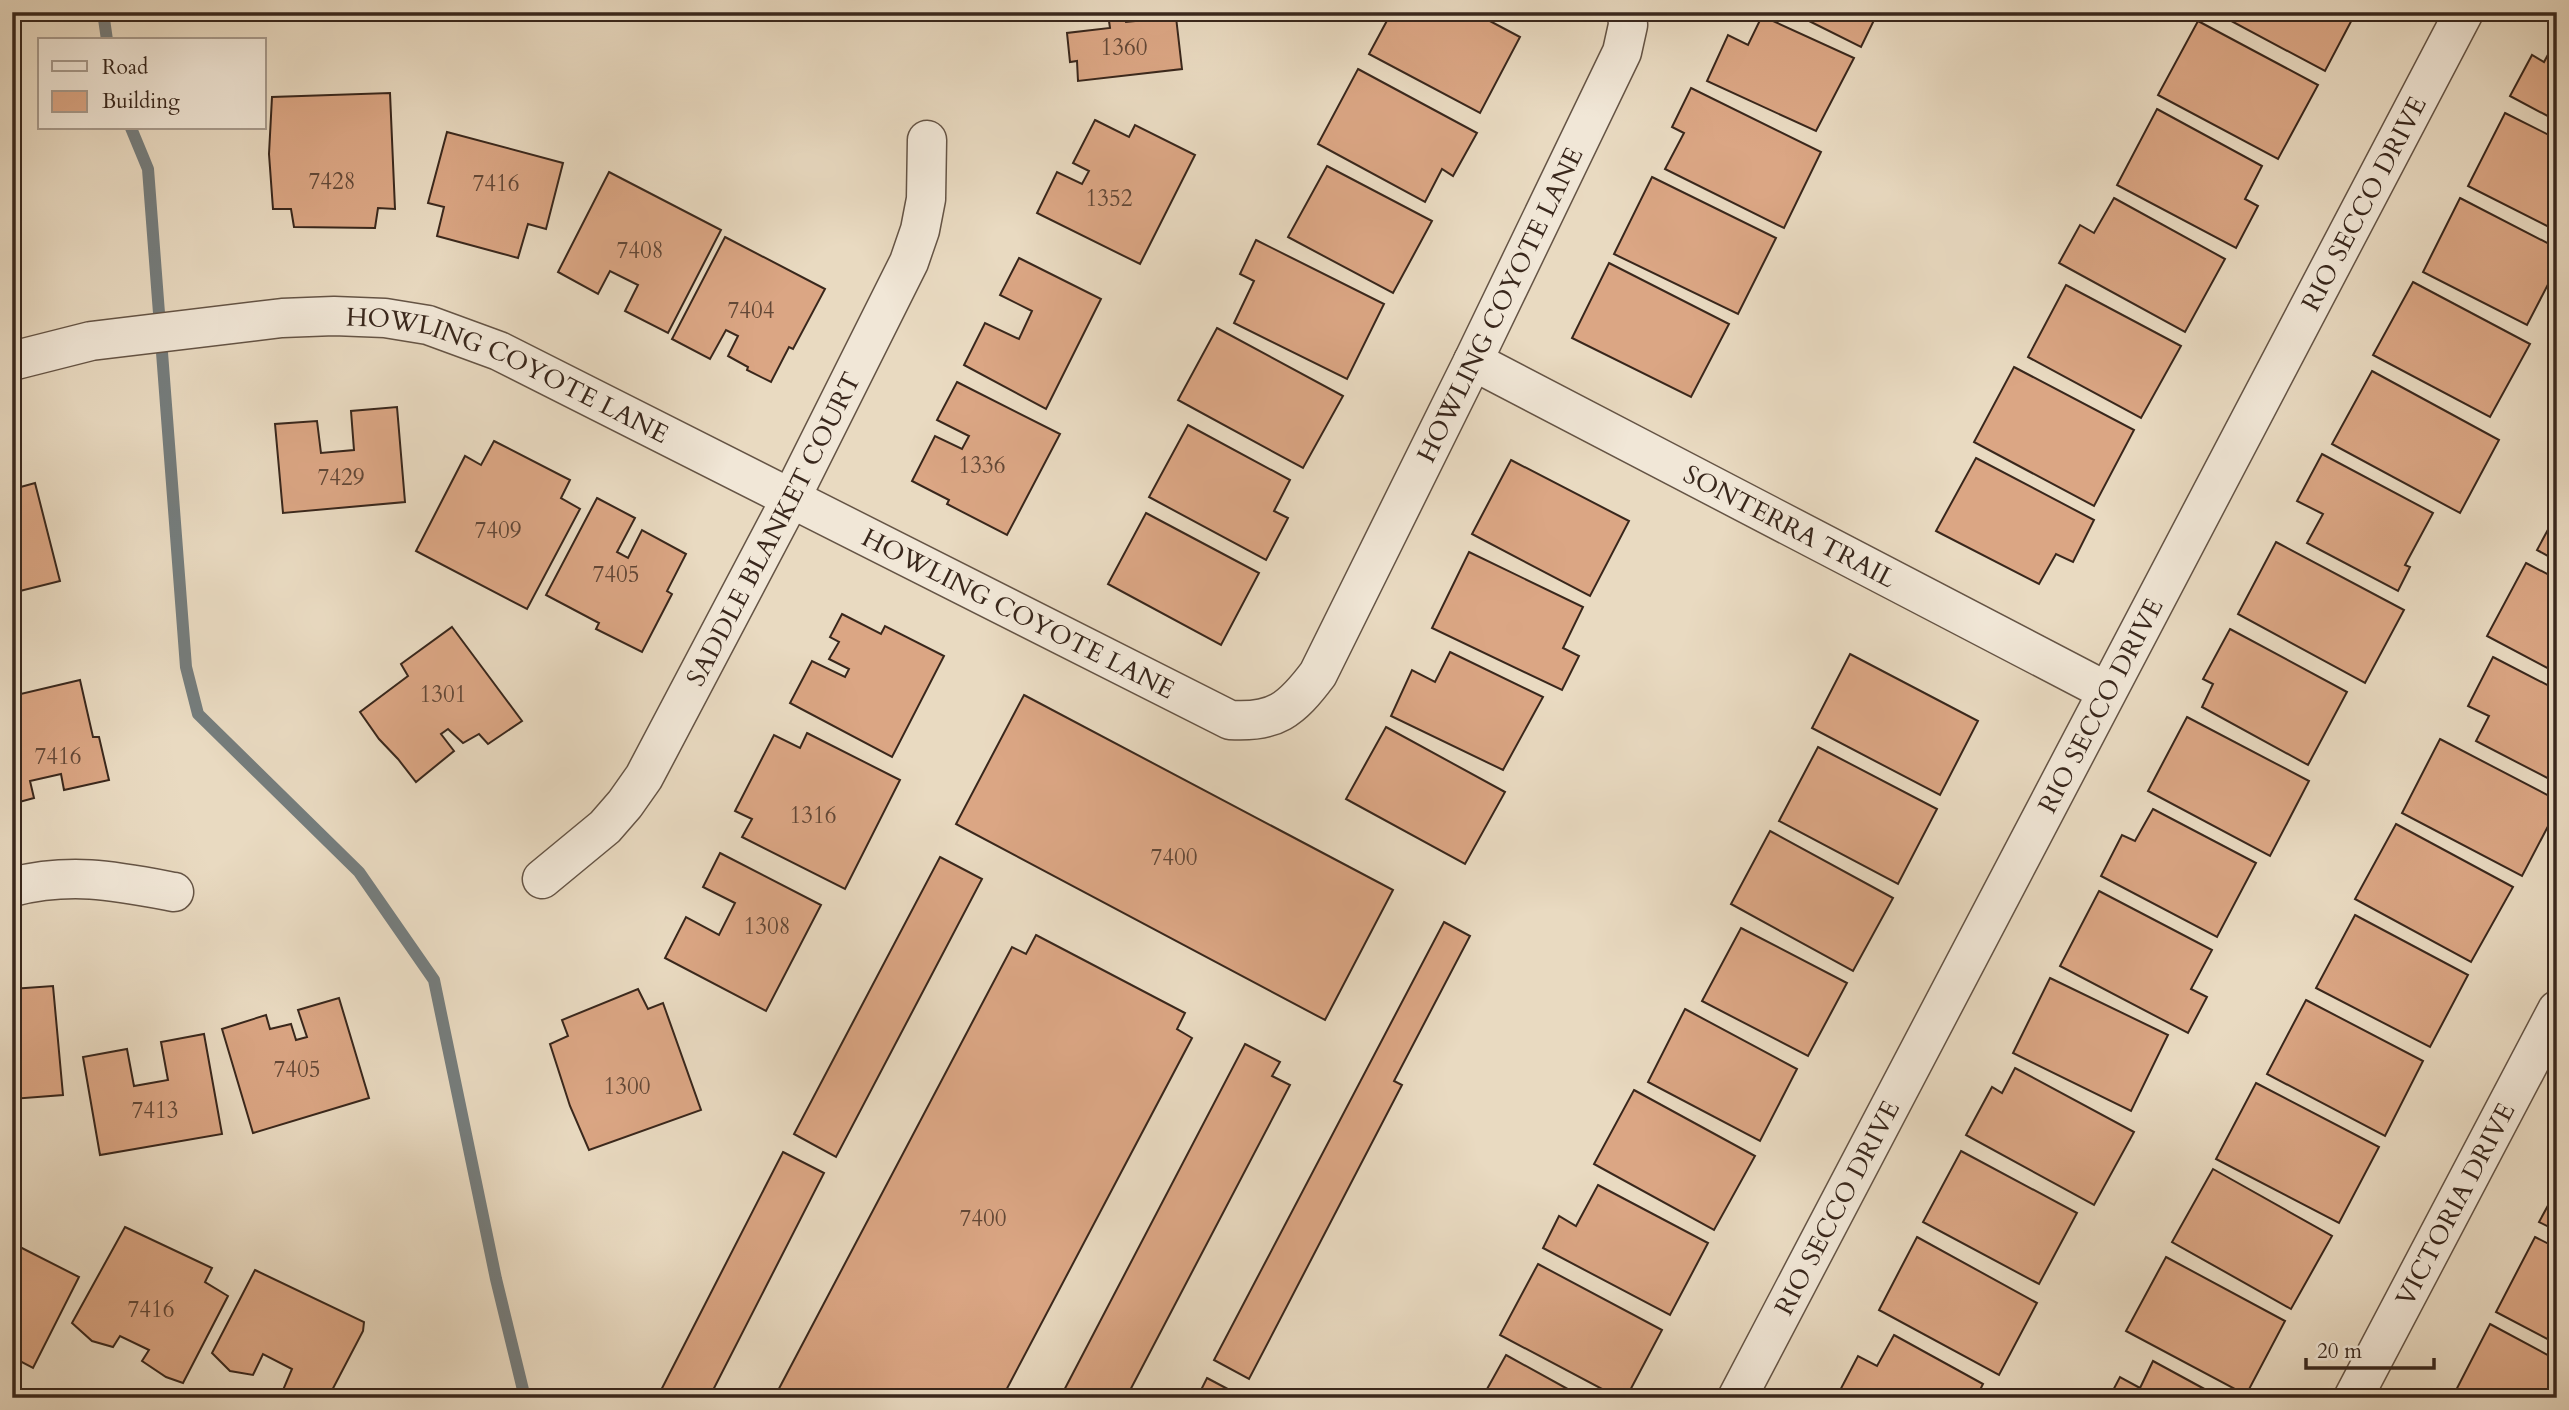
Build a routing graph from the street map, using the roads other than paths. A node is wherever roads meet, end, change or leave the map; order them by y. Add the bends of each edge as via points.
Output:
1 (1627, 12) edge
2 (2464, 12) edge
3 (927, 139) dead end
4 (12, 361) edge
5 (1473, 361) junction
6 (791, 498) junction
7 (2106, 691) junction
8 (542, 878) dead end
9 (12, 887) edge
10 (174, 892) dead end
11 (2557, 1010) edge
12 (1737, 1398) edge
13 (2353, 1398) edge

1 - 5 street, HOWLING COYOTE LANE via 1622,52
2 - 7 street, RIO SECCO DRIVE
3 - 6 street, SADDLE BLANKET COURT via 926,199 909,262
4 - 6 street, HOWLING COYOTE LANE via 91,341 282,318 386,318 428,325 499,351
5 - 6 street, HOWLING COYOTE LANE via 1318,674 1299,700 1280,714 1255,721 1230,720
5 - 7 street, SONTERRA TRAIL
6 - 8 street, SADDLE BLANKET COURT via 644,777 604,827
7 - 12 street, RIO SECCO DRIVE
9 - 10 street via 43,879 80,878
11 - 13 street, VICTORIA DRIVE

